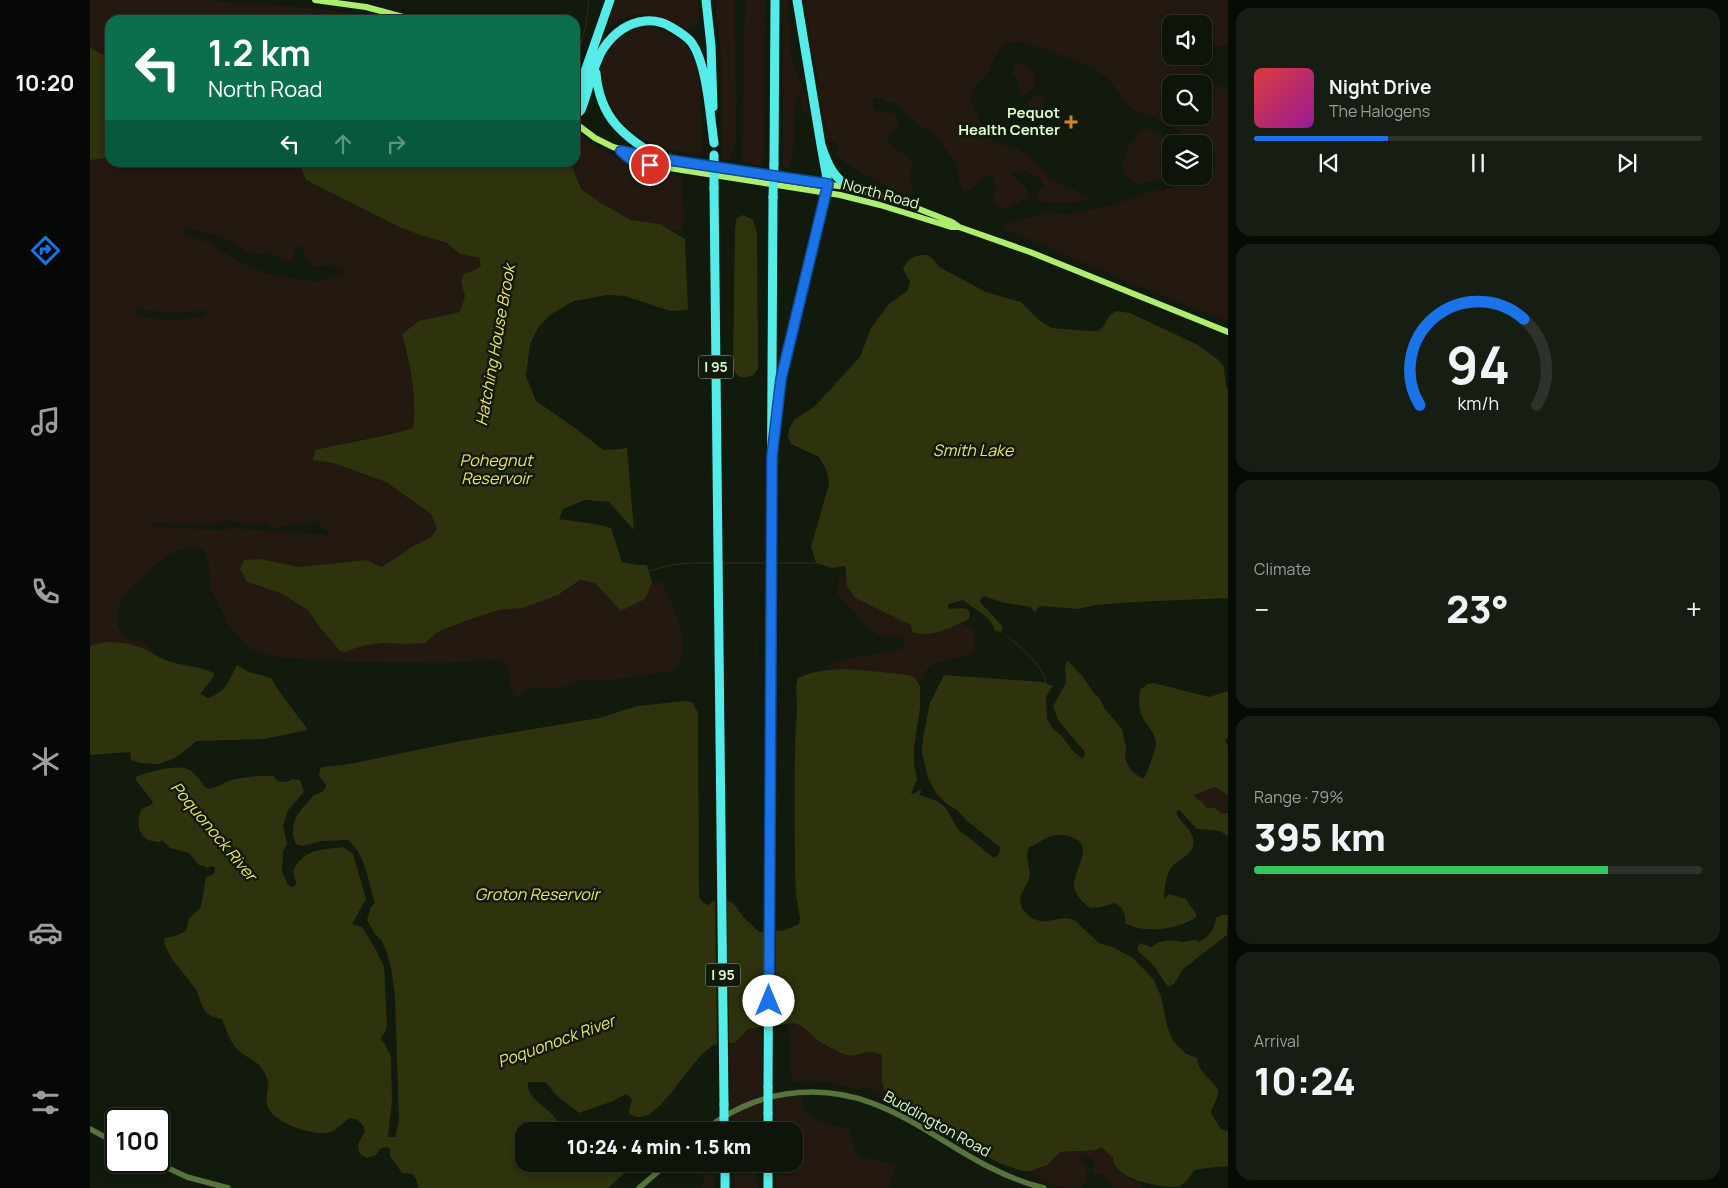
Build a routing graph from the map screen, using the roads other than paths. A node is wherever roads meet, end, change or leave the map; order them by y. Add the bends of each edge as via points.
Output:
1 (315, 0) edge
2 (610, 0) edge
3 (706, 0) edge
4 (774, 0) edge
5 (797, 0) edge
6 (396, 15) edge
7 (596, 67) junction
8 (580, 86) edge
9 (580, 111) edge
10 (580, 127) edge
11 (714, 143) junction
12 (821, 145) junction
13 (621, 151) junction
14 (659, 158) junction
15 (690, 163) junction
16 (689, 171) junction
17 (827, 188) junction
18 (850, 188) junction
19 (959, 226) junction
20 (1228, 332) edge
21 (772, 456) junction
22 (716, 1122) edge
23 (724, 1122) edge
24 (768, 1122) edge
25 (90, 1129) edge
26 (105, 1137) edge
27 (170, 1169) edge
28 (658, 1172) edge
29 (725, 1172) edge
30 (768, 1172) edge
31 (228, 1188) edge
32 (639, 1188) edge
33 (725, 1188) edge
34 (768, 1188) edge
35 (1044, 1188) edge

1 - 6 main road
2 - 8 highway
3 - 11 highway, I 95
4 - 21 highway, bridge
5 - 12 highway
7 - 9 highway
7 - 11 highway via 601,52 623,27 652,20 679,31 692,42 700,59
7 - 14 highway via 598,90 615,125 628,138
10 - 13 main road, North Road
11 - 23 highway, I 95, bridge
12 - 17 highway
12 - 18 highway via 829,167
13 - 14 main road, North Road
13 - 16 main road, North Road via 638,162
14 - 15 main road, North Road
15 - 16 main road
15 - 17 main road, North Road
16 - 17 main road, North Road
17 - 18 main road, North Road
17 - 19 main road, North Road via 951,227
17 - 21 highway via 781,379
18 - 19 main road, North Road via 906,204
19 - 20 main road, North Road
21 - 24 highway, bridge
22 - 35 street, Buddington Road via 749,1104 777,1095 808,1092 847,1095 892,1110 1001,1174
25 - 26 street
27 - 31 street
28 - 32 street
29 - 33 highway
30 - 34 highway

